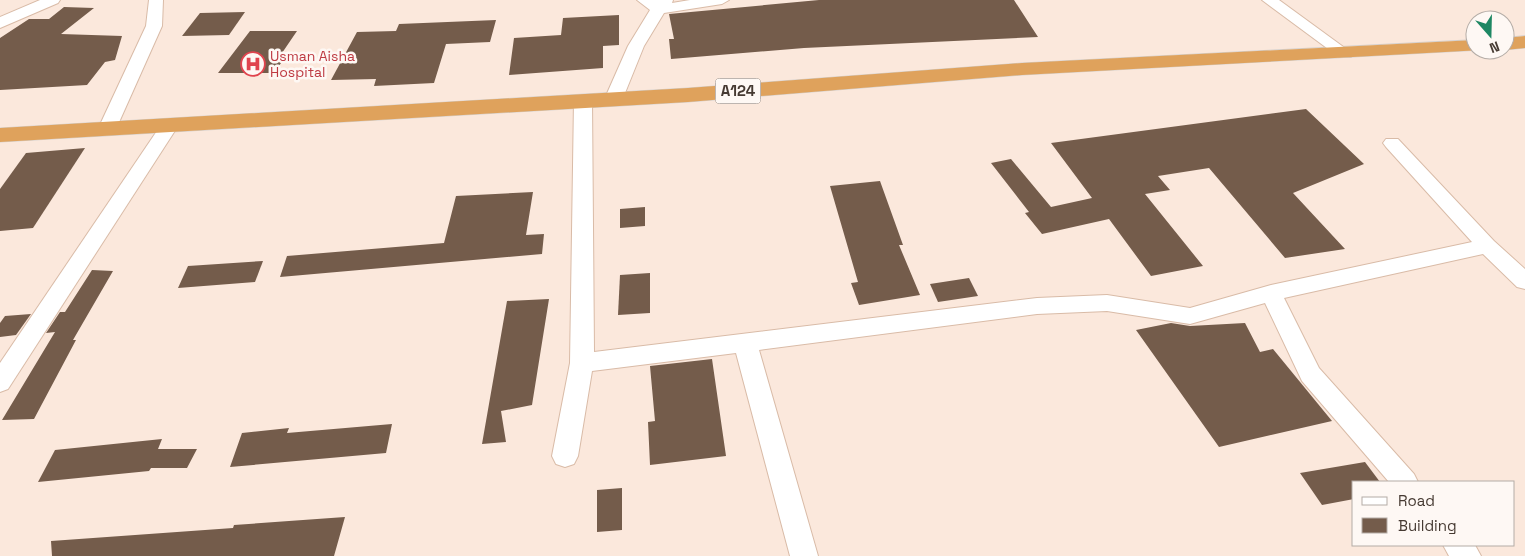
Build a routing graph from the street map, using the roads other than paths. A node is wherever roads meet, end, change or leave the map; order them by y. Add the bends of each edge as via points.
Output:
1 (53, 0) edge
2 (156, 0) edge
3 (644, 0) edge
4 (722, 0) edge
5 (1269, 0) edge
6 (662, 5) edge
7 (0, 23) edge
8 (1465, 47) edge
9 (1345, 54) junction
10 (614, 98) junction
11 (583, 100) junction
12 (168, 126) junction
13 (107, 129) junction
14 (0, 135) edge
15 (1392, 143) dead end
16 (1487, 246) junction
17 (1525, 281) edge
18 (1270, 294) junction
19 (745, 342) junction
20 (582, 363) junction
21 (0, 382) edge
22 (565, 456) dead end
23 (1404, 481) edge
24 (1458, 546) edge
25 (804, 556) edge
26 (1467, 556) edge

1 - 7 street
2 - 13 street via 154,26
3 - 6 street
4 - 6 street
5 - 9 street
6 - 10 street via 639,37
8 - 9 highway, A124
9 - 10 highway, A124 via 1022,69
10 - 11 highway, A124
11 - 12 highway, A124
11 - 20 street
12 - 13 highway, A124
12 - 21 street
13 - 14 highway, A124
15 - 16 street
16 - 17 street
16 - 18 street
18 - 19 street via 1190,316 1107,303 1037,306
18 - 23 street via 1310,374
19 - 20 street
19 - 25 street
20 - 22 street
24 - 26 street

